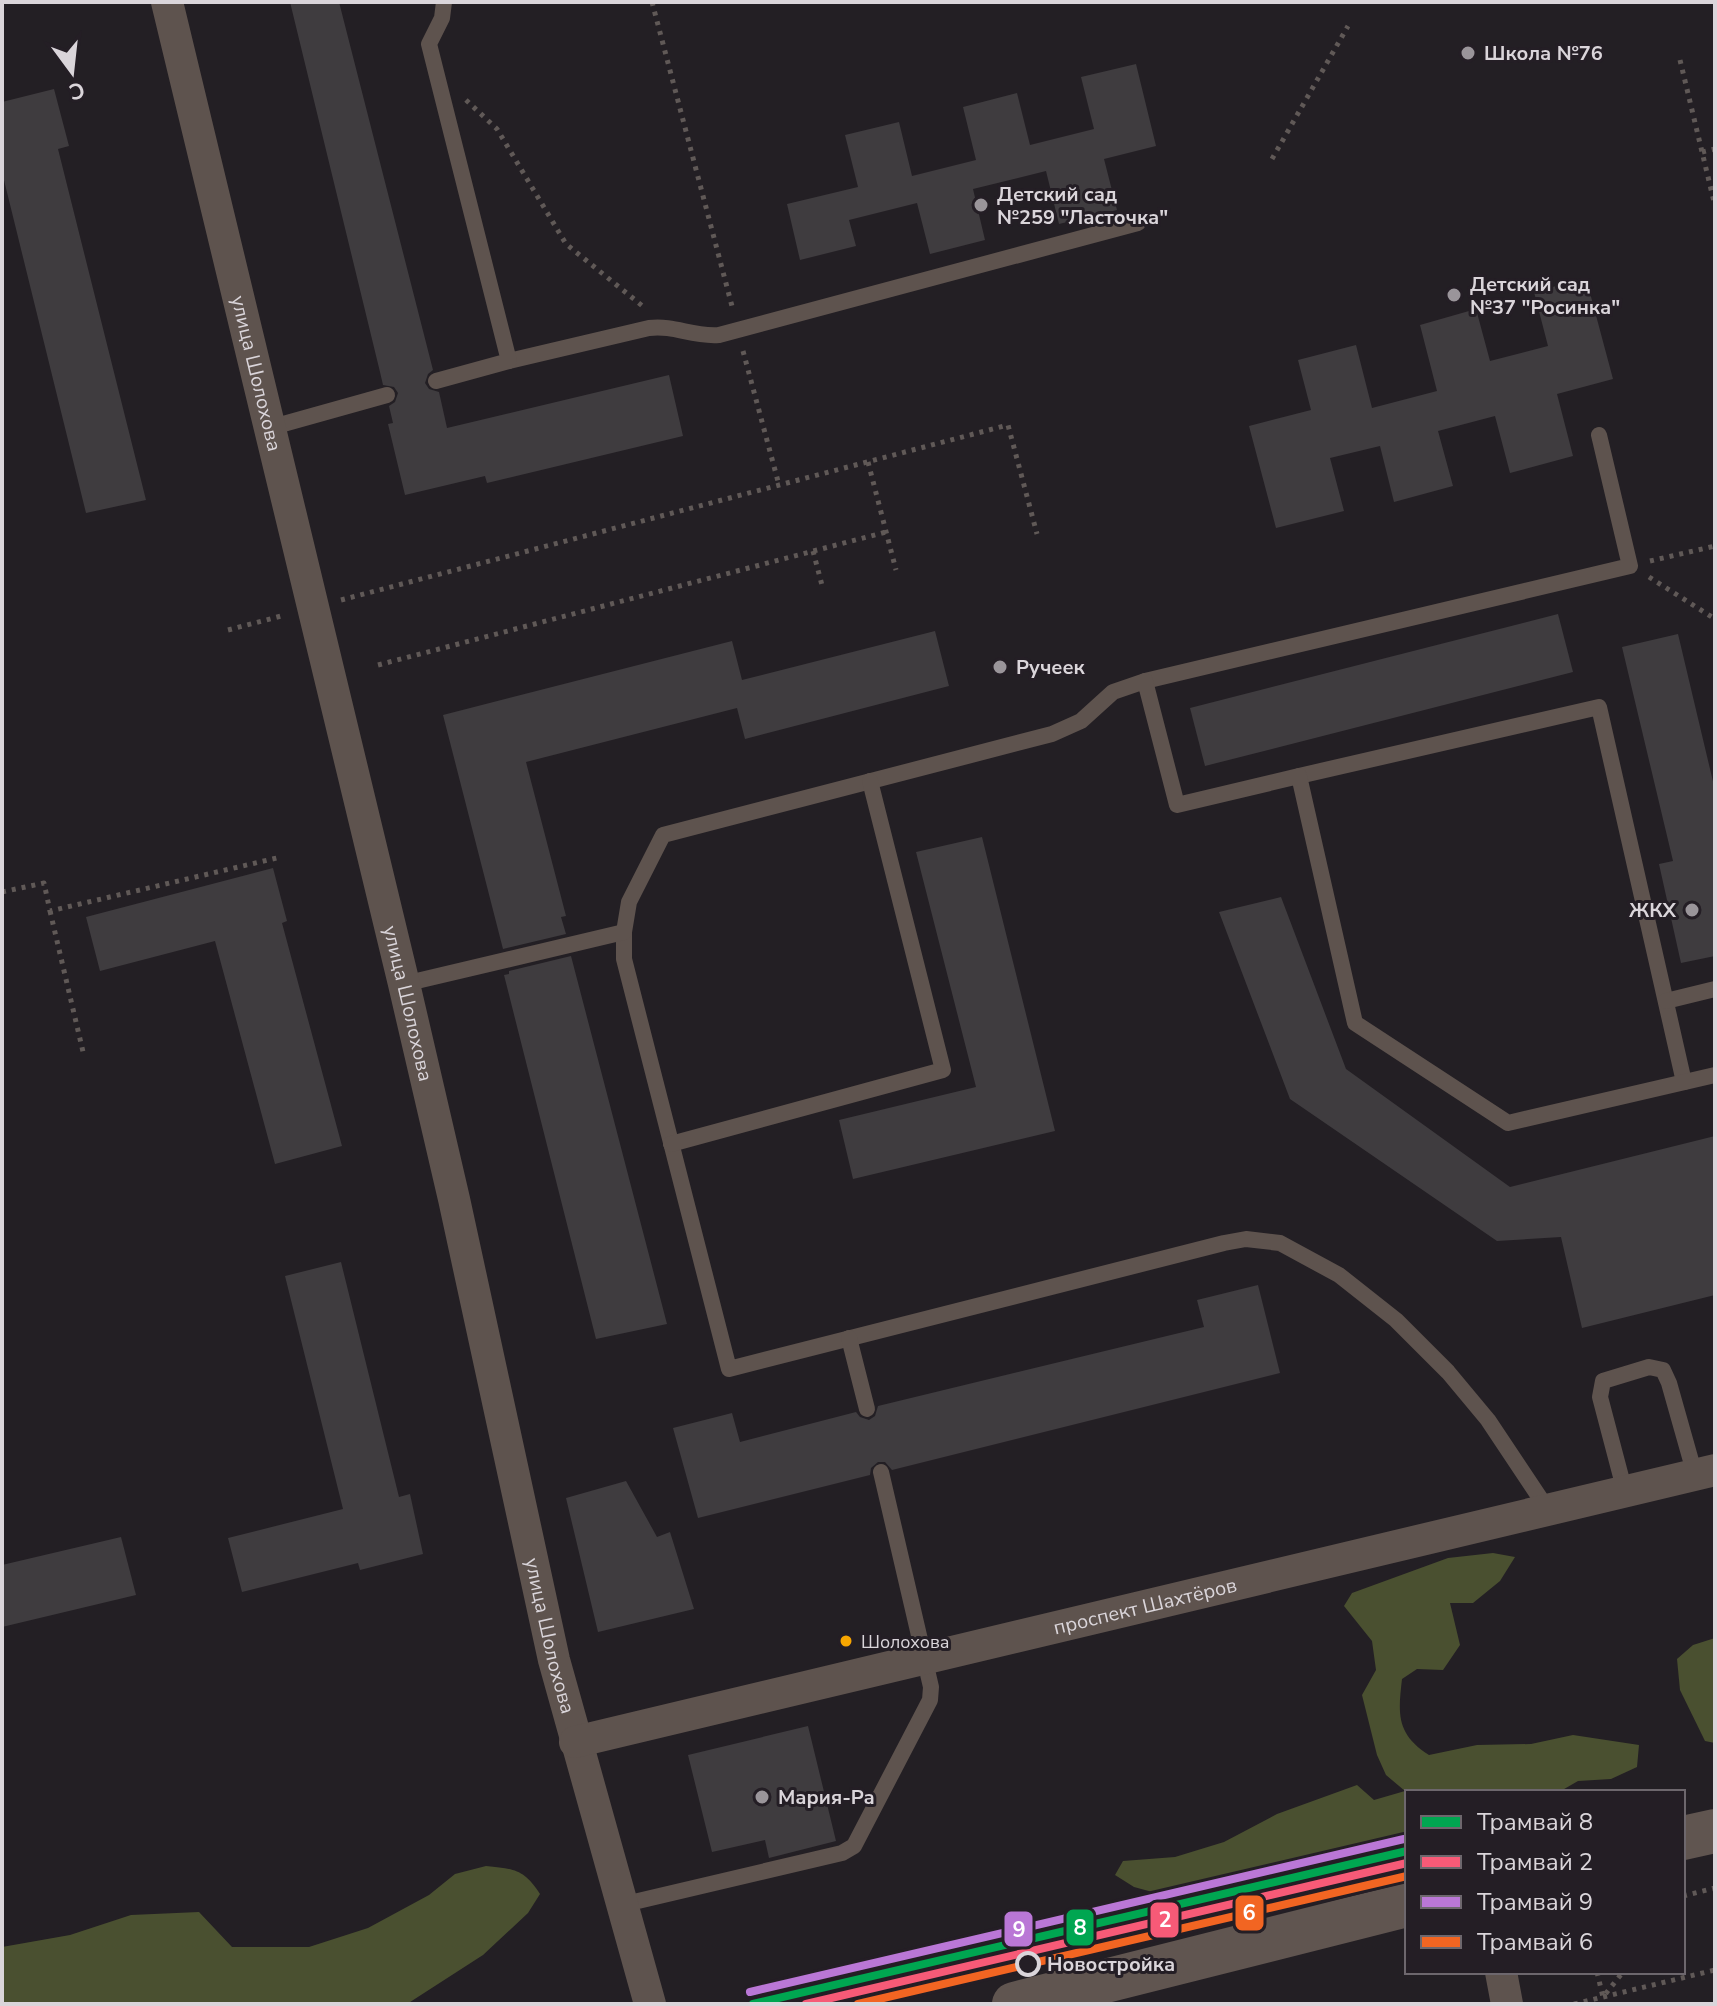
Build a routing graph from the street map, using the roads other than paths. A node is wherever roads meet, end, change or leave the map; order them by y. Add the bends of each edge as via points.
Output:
1 (167, 2) edge
2 (444, 2) edge
3 (1138, 223) dead end
4 (509, 361) junction
5 (436, 381) dead end
6 (387, 395) dead end
7 (269, 428) junction
8 (1599, 435) dead end
9 (1145, 681) junction
10 (1299, 776) junction
11 (870, 781) junction
12 (624, 932) junction
13 (404, 984) junction
14 (1715, 989) edge
15 (1666, 1001) junction
16 (1715, 1075) edge
17 (1684, 1082) junction
18 (671, 1144) junction
19 (849, 1338) junction
20 (867, 1409) dead end
21 (881, 1472) dead end
22 (1705, 1473) edge
23 (1625, 1492) junction
24 (1548, 1510) junction
25 (926, 1658) junction
26 (575, 1742) junction
27 (1715, 1831) edge
28 (1685, 1838) edge
29 (621, 1905) junction
30 (1405, 1906) edge
31 (1501, 1974) edge
32 (650, 2004) edge
33 (1014, 2004) edge
34 (1507, 2004) edge

1 - 7 street, улица Шолохова
2 - 4 lane via 429,44
3 - 4 lane via 719,335 649,328
4 - 5 lane
6 - 7 lane
7 - 13 street, улица Шолохова
8 - 9 lane via 1630,566
9 - 10 lane via 1177,805
9 - 11 lane via 1113,692 1081,721 1052,734
10 - 15 lane via 1599,707
10 - 17 lane via 1355,1023 1508,1123
11 - 12 lane via 663,835 629,902
11 - 18 lane via 943,1070
12 - 13 lane
12 - 18 lane via 624,959
13 - 26 street, улица Шолохова
14 - 15 lane
15 - 17 lane
16 - 17 lane
18 - 19 lane via 729,1369
19 - 20 lane
19 - 24 lane via 1224,1243 1280,1243 1339,1275 1396,1320 1488,1420
21 - 25 lane
22 - 23 street, проспект Шахтёров
22 - 23 lane via 1663,1370 1649,1367 1603,1381 1600,1397
23 - 24 street, проспект Шахтёров
24 - 25 street, проспект Шахтёров
25 - 26 street, проспект Шахтёров
25 - 29 lane via 930,1700 854,1846
26 - 29 street, улица Шолохова
27 - 28 main road
29 - 32 street, улица Шолохова
30 - 33 main road
31 - 34 street

